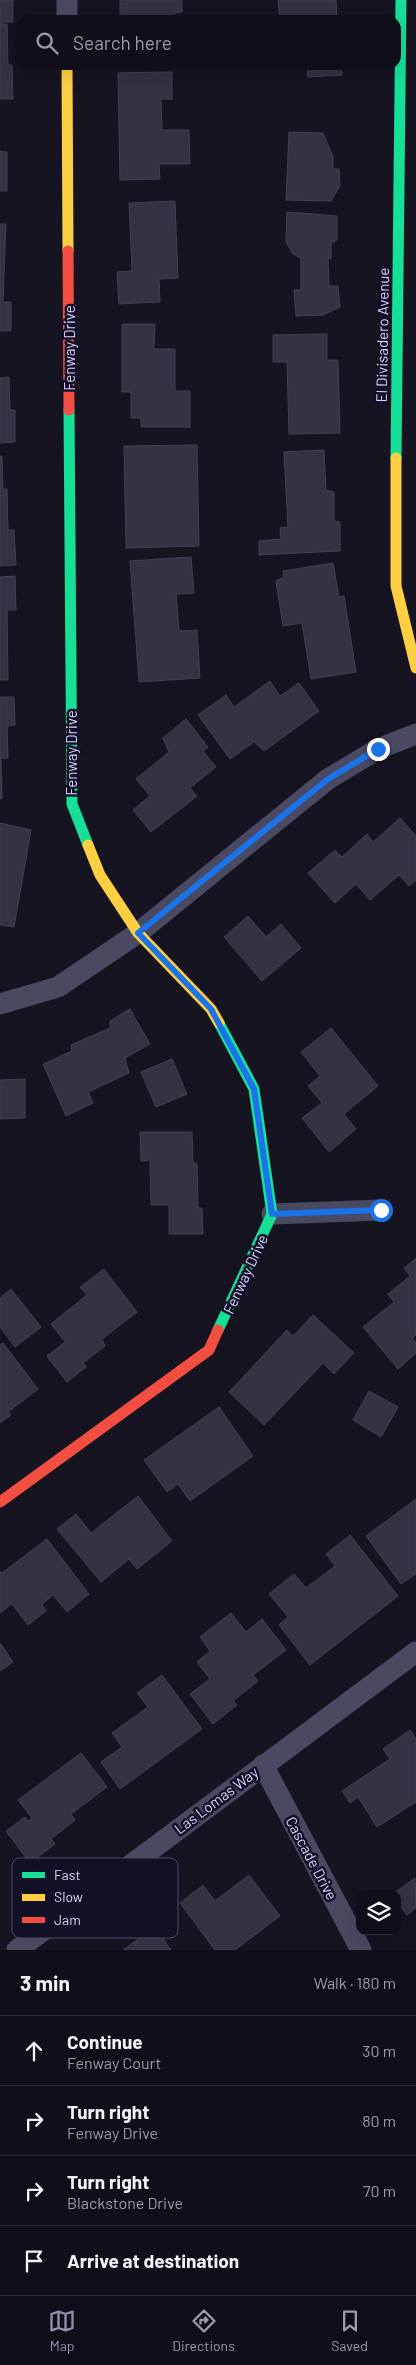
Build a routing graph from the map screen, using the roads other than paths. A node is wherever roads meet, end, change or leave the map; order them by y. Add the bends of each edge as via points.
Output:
1 (67, 0) edge
2 (401, 0) edge
3 (67, 15) edge
4 (401, 15) edge
5 (67, 70) edge
6 (400, 70) edge
7 (416, 668) edge
8 (416, 734) edge
9 (138, 933) junction
10 (0, 1004) edge
11 (381, 1210) dead end
12 (272, 1214) junction
13 (0, 1502) edge
14 (416, 1652) edge
15 (263, 1765) junction
16 (140, 1858) edge
17 (34, 1938) edge
18 (18, 1950) edge
19 (361, 1950) edge

1 - 3 street
2 - 4 street, El Divisadero Avenue
5 - 9 street, Fenway Drive via 72,804 100,875
6 - 7 street, El Divisadero Avenue via 396,586
8 - 9 street via 378,749 328,779
9 - 10 street via 58,987
9 - 12 street, Fenway Drive via 211,1009 254,1089
11 - 12 street
12 - 13 street, Fenway Drive via 210,1350
14 - 15 street, Las Lomas Way
15 - 16 street, Las Lomas Way
15 - 19 street, Cascade Drive
17 - 18 street, Las Lomas Way

